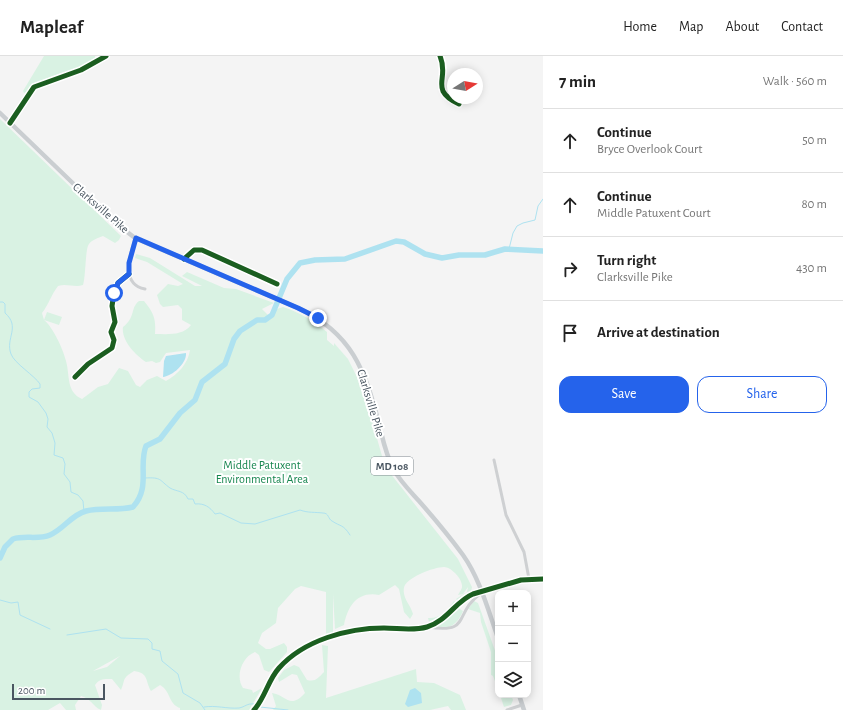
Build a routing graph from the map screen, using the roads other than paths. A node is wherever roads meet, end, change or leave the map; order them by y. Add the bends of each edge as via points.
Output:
1 (106, 56) edge
2 (440, 56) edge
3 (447, 97) edge
4 (0, 113) edge
5 (10, 123) junction
6 (136, 238) junction
7 (184, 259) junction
8 (129, 274) junction
9 (276, 284) dead end
10 (145, 289) dead end
11 (75, 376) dead end
12 (494, 460) dead end
13 (529, 579) junction
14 (543, 579) edge
15 (482, 592) junction
16 (427, 627) junction
17 (495, 629) edge
18 (523, 707) edge
19 (254, 710) edge
20 (508, 710) edge

1 - 5 street via 81,70 34,87
2 - 3 street via 444,68 442,88
4 - 5 main road, Clarksville Pike / MD 108
5 - 6 main road, Clarksville Pike / MD 108 via 109,218
6 - 7 main road, Clarksville Pike / MD 108
6 - 8 street via 129,263
7 - 9 street via 191,252 200,249
7 - 15 main road, Clarksville Pike / MD 108 via 310,313 343,339 354,354 367,381 386,452 394,471 462,554
8 - 10 street via 135,286
8 - 11 street via 118,283 114,293 112,306 115,322 111,332 114,340 112,348
12 - 13 street via 506,515 524,552
13 - 14 street
13 - 15 street
15 - 16 street via 470,595 446,617
15 - 16 street via 470,602 455,627 444,630
15 - 17 main road, Clarksville Pike / MD 108
16 - 19 street via 366,629 308,646 295,653 279,668
18 - 20 street

